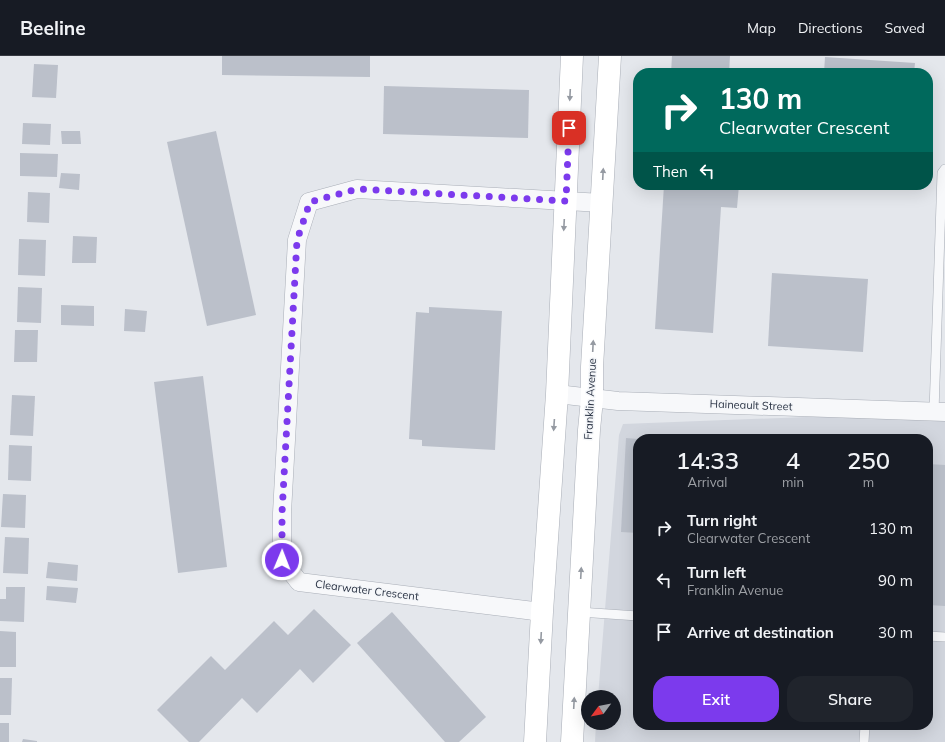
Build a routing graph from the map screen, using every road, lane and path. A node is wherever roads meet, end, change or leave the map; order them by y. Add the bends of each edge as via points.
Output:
1 (572, 56) edge
2 (610, 56) edge
3 (945, 169) edge
4 (566, 201) junction
5 (602, 203) junction
6 (942, 272) edge
7 (935, 364) junction
8 (945, 364) edge
9 (557, 394) junction
10 (592, 399) junction
11 (939, 412) edge
12 (542, 612) junction
13 (579, 612) junction
14 (633, 616) edge
15 (933, 636) edge
16 (945, 637) edge
17 (865, 730) edge
18 (535, 742) edge
19 (572, 742) edge
20 (864, 742) edge

1 -> 4 main road
5 -> 2 main road, Franklin Avenue
3 - 6 lane via 942,173
4 - 5 street, Clearwater Crescent
4 -> 9 main road
4 - 12 street, Clearwater Crescent via 357,189 310,202 297,240 282,513 282,560 299,582
10 -> 5 main road, Franklin Avenue
6 - 7 lane
7 - 8 lane
7 - 11 lane
9 - 10 street, Haineault Street
9 -> 12 main road
10 - 11 street, Haineault Street
13 -> 10 main road, Franklin Avenue via 588,430
12 -> 18 main road
13 - 14 lane
19 -> 13 main road, Franklin Avenue
15 - 16 lane
17 - 20 lane

